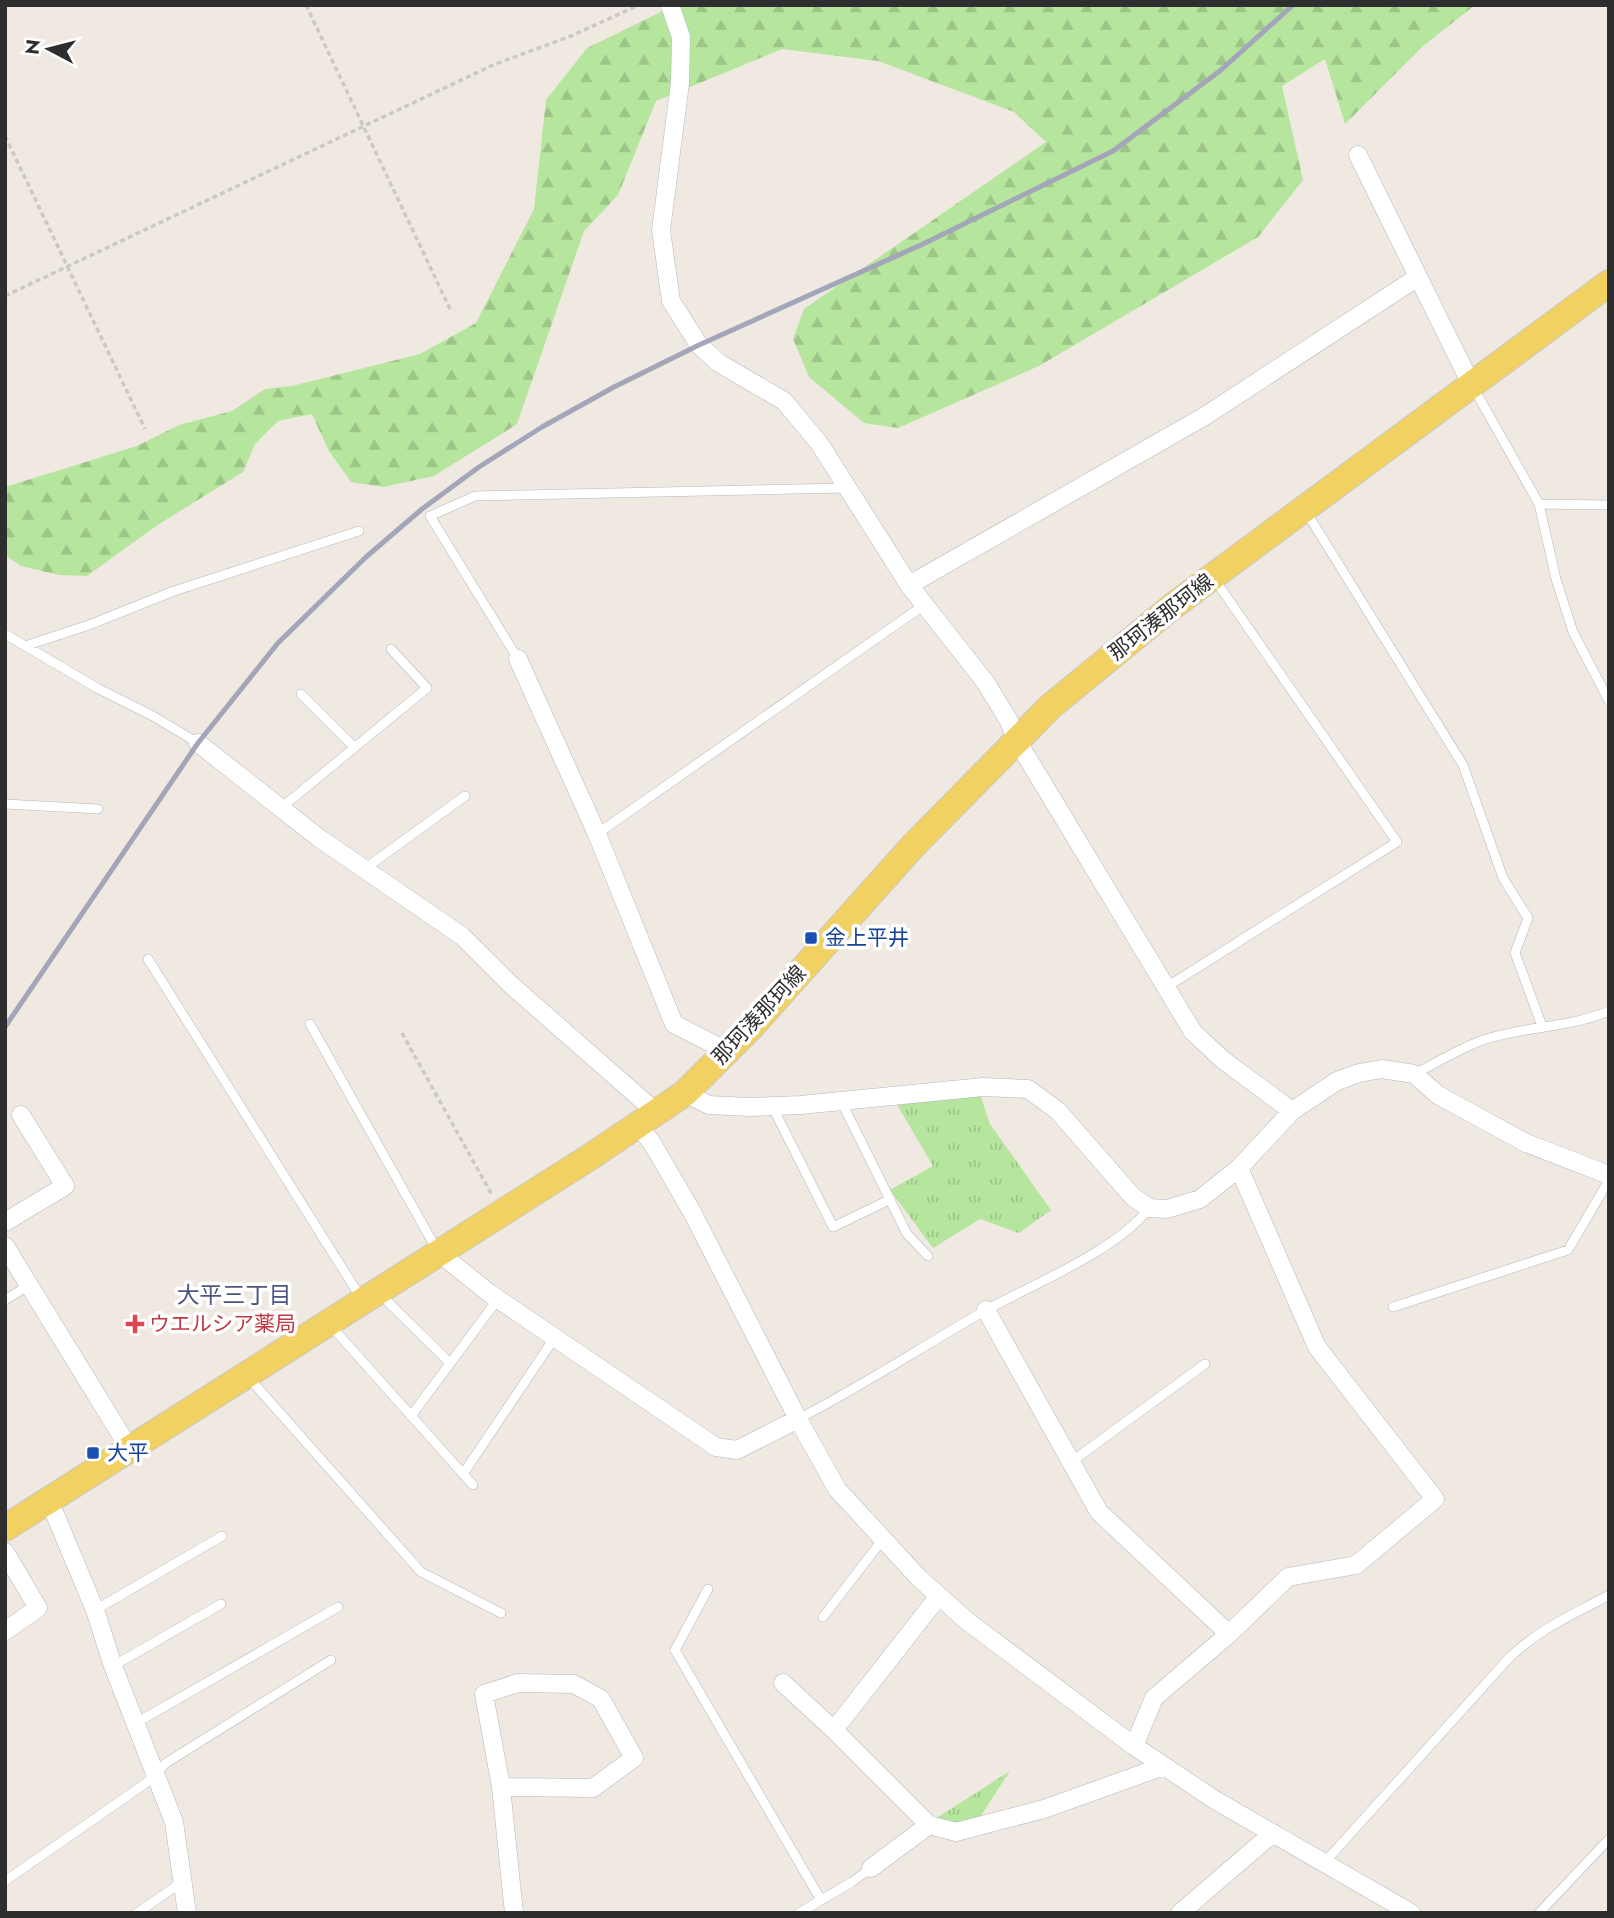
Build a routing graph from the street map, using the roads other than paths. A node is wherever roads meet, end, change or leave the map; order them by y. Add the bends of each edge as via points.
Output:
1 (670, 5) edge
2 (1358, 155) dead end
3 (1418, 276) junction
4 (1609, 284) edge
5 (1472, 386) junction
6 (845, 488) junction
7 (1539, 504) junction
8 (1609, 505) edge
9 (1305, 508) junction
10 (359, 531) dead end
11 (1213, 576) junction
12 (909, 585) junction
13 (924, 605) junction
14 (5, 634) edge
15 (28, 645) junction
16 (391, 649) dead end
17 (518, 659) joint
18 (300, 694) dead end
19 (1609, 701) edge
20 (1017, 739) junction
21 (198, 743) joint
22 (354, 747) junction
23 (465, 796) dead end
24 (5, 804) edge
25 (281, 808) junction
26 (98, 809) dead end
27 (597, 834) junction
28 (363, 870) junction
29 (148, 960) dead end
30 (1165, 988) junction
31 (1609, 1011) edge
32 (310, 1024) dead end
33 (1542, 1026) junction
34 (727, 1051) junction
35 (1414, 1074) junction
36 (685, 1093) junction
37 (841, 1101) junction
38 (772, 1106) junction
39 (1292, 1111) junction
40 (21, 1115) dead end
41 (647, 1119) junction
42 (1239, 1168) junction
43 (1609, 1177) edge
44 (889, 1200) junction
45 (1149, 1208) junction
46 (5, 1222) edge
47 (5, 1246) edge
48 (438, 1252) junction
49 (928, 1256) dead end
50 (29, 1285) junction
51 (369, 1295) junction
52 (498, 1299) junction
53 (5, 1300) edge
54 (1393, 1307) dead end
55 (986, 1310) junction
56 (328, 1322) junction
57 (555, 1337) junction
58 (450, 1363) junction
59 (1205, 1364) dead end
60 (246, 1374) junction
61 (411, 1416) junction
62 (798, 1419) junction
63 (129, 1448) junction
64 (1071, 1462) junction
65 (463, 1474) junction
66 (473, 1485) dead end
67 (49, 1500) junction
68 (5, 1528) edge
69 (222, 1536) dead end
70 (883, 1539) junction
71 (5, 1552) edge
72 (708, 1589) dead end
73 (1609, 1595) edge
74 (938, 1597) junction
75 (221, 1604) dead end
76 (338, 1608) dead end
77 (95, 1610) junction
78 (501, 1613) dead end
79 (823, 1617) dead end
80 (5, 1631) edge
81 (1229, 1633) junction
82 (331, 1660) dead end
83 (113, 1665) junction
84 (783, 1683) dead end
85 (136, 1723) junction
86 (834, 1730) junction
87 (1134, 1746) junction
88 (1164, 1766) junction
89 (154, 1773) junction
90 (501, 1787) junction
91 (929, 1825) junction
92 (1273, 1833) junction
93 (1609, 1839) edge
94 (1324, 1863) junction
95 (871, 1868) joint
96 (5, 1881) edge
97 (184, 1881) junction
98 (821, 1900) junction
99 (137, 1913) edge
100 (187, 1913) edge
101 (514, 1913) edge
102 (799, 1913) edge
103 (1180, 1913) edge
104 (1411, 1913) edge
105 (1539, 1913) edge

1 - 6 street via 681,37 680,83 661,230 671,301 699,345 719,363 784,401 819,443
2 - 3 street
3 - 5 street
3 - 12 street via 1205,416
4 - 5 main road, 那珂湊那珂線
5 - 7 lane
5 - 9 main road, 那珂湊那珂線
6 - 12 street
6 - 17 lane via 475,496 430,516
7 - 8 lane
7 - 19 lane via 1573,632
9 - 11 main road, 那珂湊那珂線
9 - 33 lane via 1464,765 1503,878 1528,918 1515,953
10 - 15 lane via 174,591
11 - 20 main road, 那珂湊那珂線 via 1108,658
11 - 30 lane via 1397,842
12 - 13 street
13 - 20 street via 986,683
13 - 27 lane
14 - 15 lane
15 - 21 lane
16 - 22 lane via 427,688
17 - 27 street
18 - 22 lane
20 - 30 street
20 - 34 main road, 那珂湊那珂線
21 - 25 street
22 - 25 lane
23 - 28 lane
24 - 26 lane
25 - 28 street
27 - 34 street via 674,1024
28 - 41 street via 462,936
29 - 51 lane
30 - 39 street via 1193,1032
31 - 33 lane via 1565,1025
32 - 48 lane
33 - 35 lane via 1490,1038
34 - 36 main road, 那珂湊那珂線
35 - 39 street via 1382,1069 1359,1073 1337,1081
35 - 43 street via 1438,1095 1527,1143
36 - 38 street via 728,1108
36 - 41 main road, 那珂湊那珂線
37 - 38 street
37 - 44 lane
37 - 45 street via 983,1087 1028,1089 1058,1111 1114,1178
38 - 44 lane via 833,1227
39 - 42 street
40 - 46 street via 65,1186
41 - 48 main road, 那珂湊那珂線
41 - 62 street via 652,1143
42 - 45 street via 1200,1199 1167,1209
42 - 81 street via 1317,1347 1435,1499 1356,1565 1288,1577
43 - 54 lane via 1568,1250
44 - 49 lane via 907,1234
45 - 55 lane via 1138,1224 1101,1249
47 - 50 street
48 - 51 main road, 那珂湊那珂線
48 - 52 street
50 - 53 lane
50 - 63 street
51 - 56 main road, 那珂湊那珂線
51 - 58 lane
52 - 57 street
52 - 58 lane
55 - 62 lane
55 - 64 street
56 - 60 main road, 那珂湊那珂線
56 - 61 lane
57 - 62 street via 716,1447 737,1450
57 - 65 lane
58 - 61 lane
59 - 64 lane
60 - 63 main road, 那珂湊那珂線
60 - 78 lane via 421,1572
61 - 65 lane
62 - 70 street via 837,1489
63 - 67 main road, 那珂湊那珂線
64 - 81 street via 1099,1512
65 - 66 lane
67 - 68 main road, 那珂湊那珂線
67 - 77 street
69 - 77 lane
70 - 74 street
70 - 79 lane
71 - 80 street via 38,1608
72 - 98 lane via 675,1650
73 - 94 lane via 1527,1641
74 - 86 street
74 - 87 street
75 - 83 lane
76 - 85 lane
77 - 83 street
81 - 87 street via 1154,1698
82 - 89 lane
83 - 85 street
84 - 86 street
85 - 89 street
86 - 91 street
87 - 88 street
88 - 91 street via 1044,1809 956,1832
88 - 92 street
89 - 96 lane
89 - 97 street via 174,1822
90 - 90 street via 593,1788 634,1758 601,1699 574,1684 518,1683 484,1695
90 - 101 street
91 - 95 street
92 - 94 street
92 - 103 street
93 - 105 lane
94 - 104 street
95 - 98 lane
97 - 99 lane
97 - 100 street
98 - 102 lane

